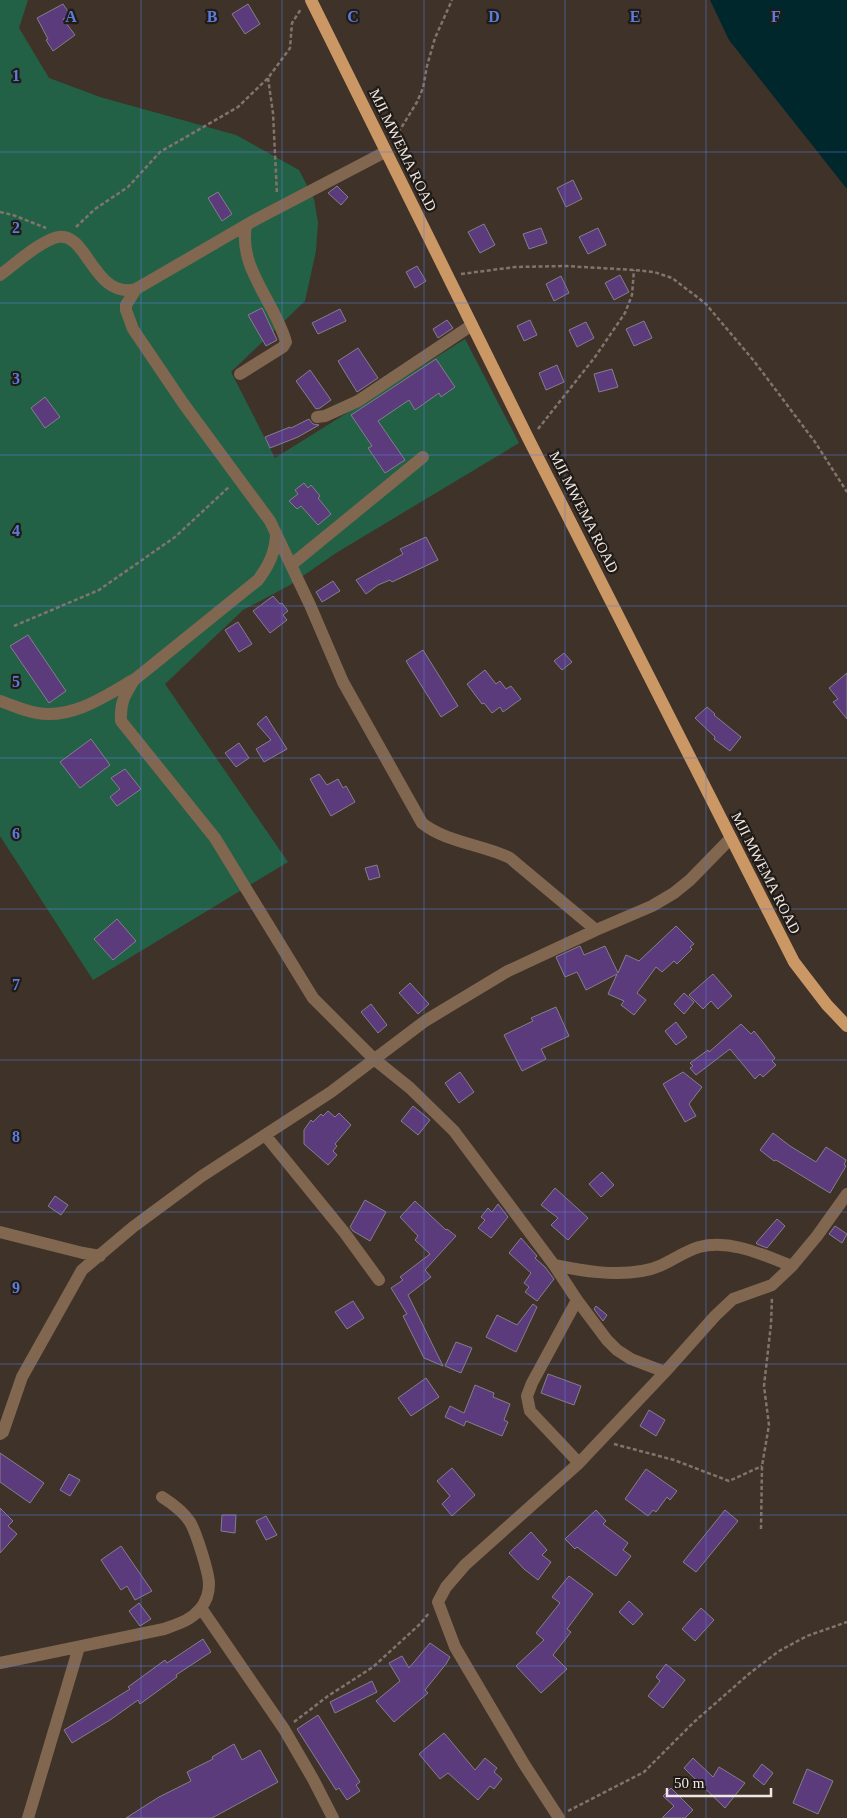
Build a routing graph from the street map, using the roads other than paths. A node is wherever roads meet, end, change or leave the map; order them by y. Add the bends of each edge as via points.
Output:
1 (308, 3) edge
2 (385, 152) junction
3 (246, 226) junction
4 (0, 275) edge
5 (136, 289) junction
6 (472, 325) junction
7 (240, 374) dead end
8 (317, 417) dead end
9 (423, 457) dead end
10 (276, 535) junction
11 (291, 565) junction
12 (134, 680) junction
13 (0, 701) edge
14 (730, 839) junction
15 (596, 930) junction
16 (847, 1026) edge
17 (374, 1059) junction
18 (265, 1135) junction
19 (847, 1194) edge
20 (0, 1232) edge
21 (100, 1256) junction
22 (554, 1265) junction
23 (792, 1266) junction
24 (379, 1280) dead end
25 (577, 1300) junction
26 (665, 1372) junction
27 (0, 1434) edge
28 (579, 1463) junction
29 (162, 1497) dead end
30 (201, 1608) junction
31 (79, 1647) junction
32 (0, 1663) edge
33 (558, 1817) edge
34 (28, 1818) edge
35 (333, 1818) edge

1 - 2 main road, MJI MWEMA ROAD
2 - 3 street
2 - 6 main road, MJI MWEMA ROAD
3 - 5 street
3 - 7 street via 243,238 246,258 286,342
4 - 5 street via 44,243 63,237 74,242 102,278 115,288
5 - 10 street via 126,305 133,329 270,521
6 - 8 street via 358,401
6 - 14 main road, MJI MWEMA ROAD
9 - 11 street
10 - 11 street
10 - 12 street via 276,549 258,580
11 - 15 street via 343,682 422,823 446,837 510,858
12 - 13 street via 88,706 59,714 36,713
12 - 17 street via 120,708 121,722 215,838 313,998
14 - 15 street via 674,892 652,906
14 - 16 main road, MJI MWEMA ROAD via 794,962
15 - 17 street via 508,971 425,1021
17 - 18 street
17 - 22 street via 410,1088 454,1131
18 - 21 street via 161,1206
18 - 24 street
19 - 23 street
20 - 21 street
21 - 27 street via 82,1270 22,1377
22 - 23 street via 591,1272 642,1271 664,1266 698,1248 716,1245 755,1251
22 - 25 street
23 - 26 street via 772,1285 732,1299
25 - 26 street via 617,1350
25 - 28 street via 528,1396 530,1411
26 - 28 street
28 - 33 street via 465,1565 438,1602 456,1647
29 - 30 street via 178,1507 190,1523 199,1544 209,1582
30 - 31 street via 189,1620 164,1629
30 - 35 street via 284,1729
31 - 32 street
31 - 34 street

